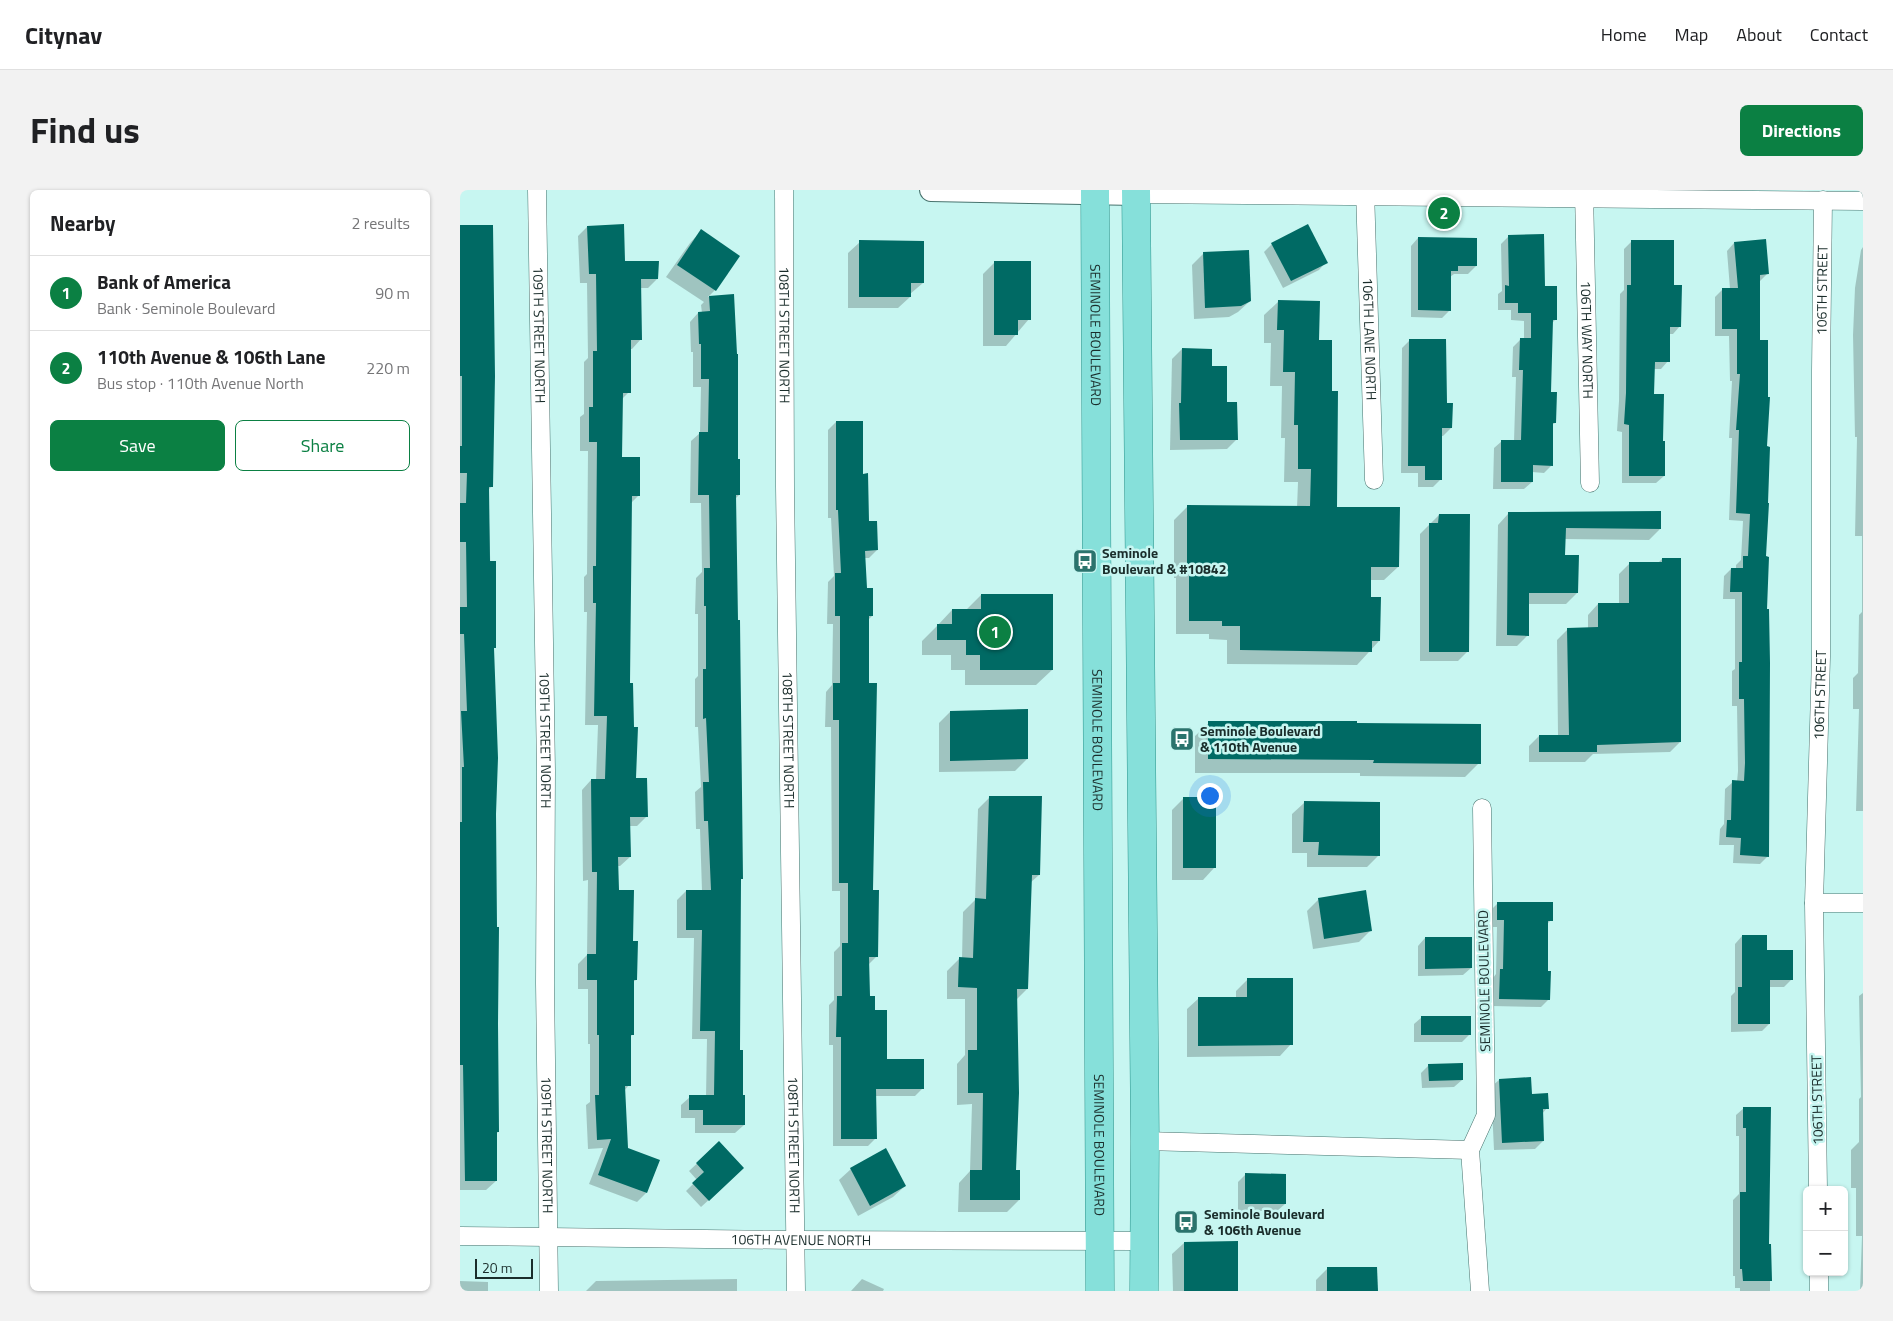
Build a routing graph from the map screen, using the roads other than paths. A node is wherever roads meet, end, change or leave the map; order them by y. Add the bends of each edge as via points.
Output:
1 (537, 190) edge
2 (784, 190) edge
3 (931, 190) edge
4 (1095, 191) edge
5 (1136, 192) edge
6 (1366, 193) edge
7 (1584, 194) edge
8 (1822, 200) junction
9 (1863, 201) edge
10 (1374, 480) dead end
11 (1590, 483) dead end
12 (1482, 808) dead end
13 (1814, 903) junction
14 (1863, 903) edge
15 (1145, 1141) junction
16 (1470, 1150) junction
17 (1818, 1186) edge
18 (460, 1236) edge
19 (549, 1238) junction
20 (795, 1240) junction
21 (1100, 1241) junction
22 (1143, 1241) junction
23 (1819, 1276) edge
24 (550, 1291) edge
25 (796, 1291) edge
26 (1100, 1291) edge
27 (1144, 1291) edge
28 (1480, 1291) edge
29 (1820, 1291) edge

1 - 19 street, 109TH STREET NORTH
2 - 20 street, 108TH STREET NORTH
3 - 4 street
4 - 5 street
4 - 21 main road, SEMINOLE BOULEVARD
5 - 6 street
5 - 15 main road
6 - 7 street
6 - 10 street, 106TH LANE NORTH
7 - 8 street
7 - 11 street, 106TH WAY NORTH
8 - 9 street
8 - 13 street, 106TH STREET via 1821,657
12 - 16 street, SEMINOLE BOULEVARD via 1486,1115
13 - 14 street
13 - 17 street, 106TH STREET
15 - 16 street
15 - 22 main road
16 - 28 street, SEMINOLE BOULEVARD
18 - 19 street, 106TH AVENUE NORTH
19 - 20 street, 106TH AVENUE NORTH
19 - 24 street, 109TH STREET NORTH
20 - 21 street, 106TH AVENUE NORTH
20 - 25 street, 108TH STREET NORTH
21 - 22 street, 106TH AVENUE NORTH
21 - 26 main road, SEMINOLE BOULEVARD
22 - 27 main road
23 - 29 street

